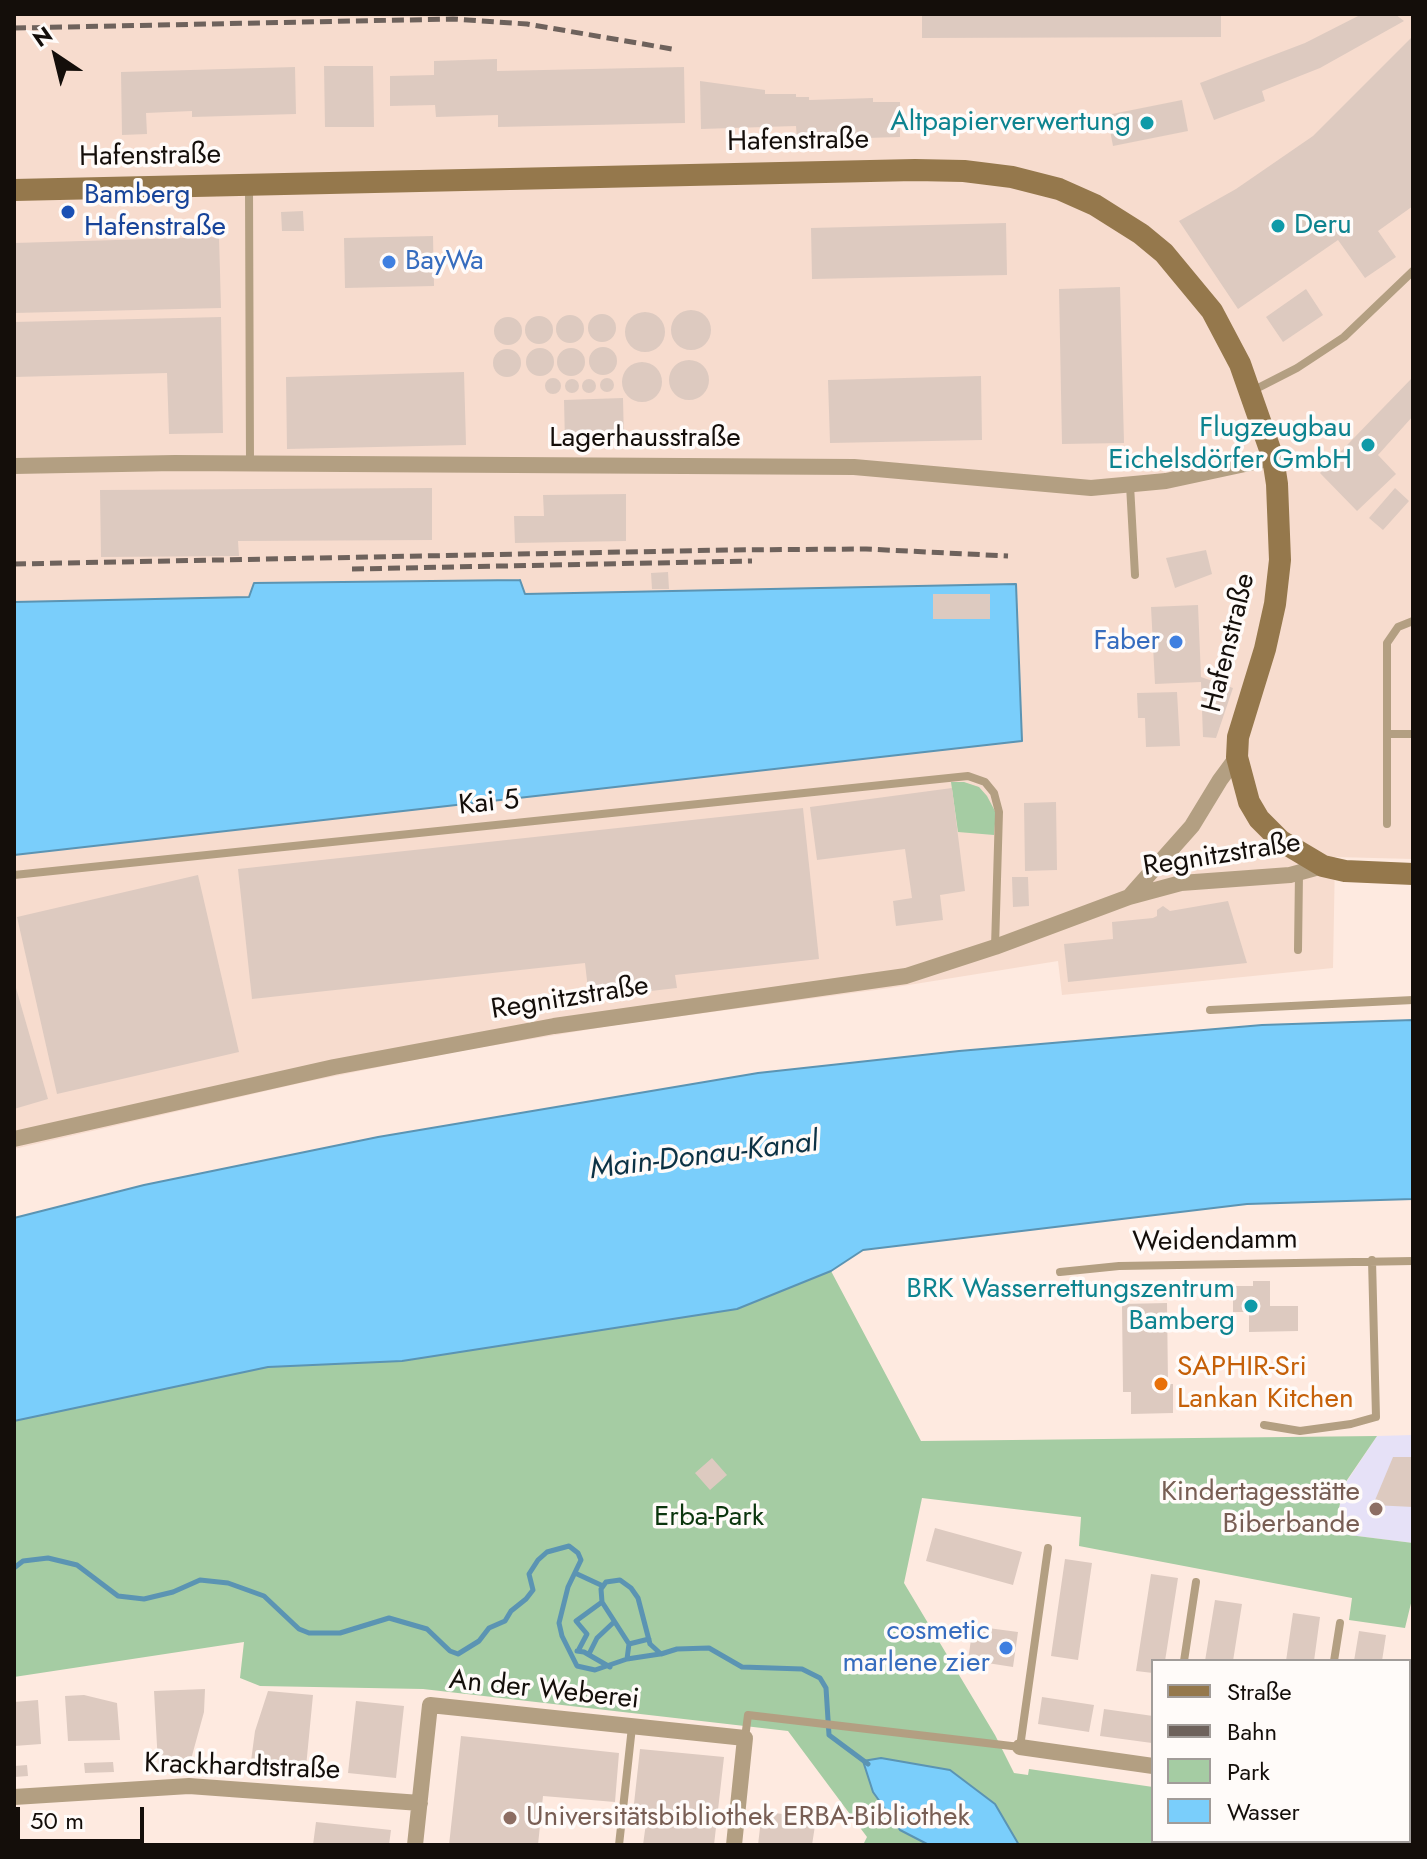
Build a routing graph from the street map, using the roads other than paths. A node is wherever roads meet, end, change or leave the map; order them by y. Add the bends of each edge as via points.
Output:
1 (249, 185) junction
2 (14, 190) edge
3 (1413, 271) edge
4 (1252, 392) junction
5 (1273, 458) junction
6 (250, 463) junction
7 (14, 466) edge
8 (1130, 485) junction
9 (1135, 575) dead end
10 (1413, 621) edge
11 (1387, 734) junction
12 (1413, 734) edge
13 (1237, 757) junction
14 (1387, 824) dead end
15 (1323, 866) junction
16 (1299, 873) junction
17 (1413, 874) edge
18 (14, 875) edge
19 (1129, 897) junction
20 (995, 947) junction
21 (1298, 950) dead end
22 (1411, 1000) edge
23 (1210, 1010) dead end
24 (14, 1139) edge
25 (1372, 1260) junction
26 (1413, 1261) edge
27 (1060, 1272) dead end
28 (1264, 1425) dead end
29 (1048, 1548) dead end
30 (1196, 1582) dead end
31 (1340, 1623) dead end
32 (1184, 1659) edge
33 (1334, 1659) edge
34 (632, 1726) junction
35 (745, 1738) junction
36 (1020, 1747) junction
37 (1151, 1766) edge
38 (14, 1797) edge
39 (420, 1803) junction
40 (415, 1845) edge
41 (619, 1845) edge
42 (734, 1845) edge

1 - 2 street, Hafenstraße
1 - 4 street, Hafenstraße via 915,170 1012,177 1095,205 1164,253 1212,311
1 - 6 lane
3 - 4 lane via 1344,337
4 - 5 street, Hafenstraße
5 - 8 street, Lagerhausstraße
5 - 13 street, Hafenstraße via 1280,560 1275,604 1242,718
6 - 7 street, Lagerhausstraße
6 - 8 street, Lagerhausstraße via 854,467 1091,488
8 - 9 lane
10 - 11 lane via 1398,627 1387,643
11 - 12 lane
11 - 14 lane
13 - 15 street, Hafenstraße via 1259,819 1281,841
13 - 19 street, Regnitzstraße via 1192,826
15 - 16 street, Regnitzstraße
15 - 17 street
16 - 19 street, Regnitzstraße via 1181,883
16 - 21 lane
18 - 20 lane, Kai 5 via 968,776 985,782 999,812
19 - 20 street, Regnitzstraße
20 - 24 street, Regnitzstraße via 906,976 554,1026 261,1082
22 - 23 lane
25 - 26 lane, Weidendamm
25 - 27 lane, Weidendamm
25 - 28 lane via 1376,1417 1300,1431
29 - 36 lane
30 - 32 lane
31 - 33 lane
34 - 35 street, An der Weberei
34 - 39 street, An der Weberei via 430,1705
34 - 41 lane
35 - 36 lane via 748,1715
35 - 42 street
36 - 37 street
38 - 39 street, Krackhardtstraße via 189,1786
39 - 40 street, An der Weberei

